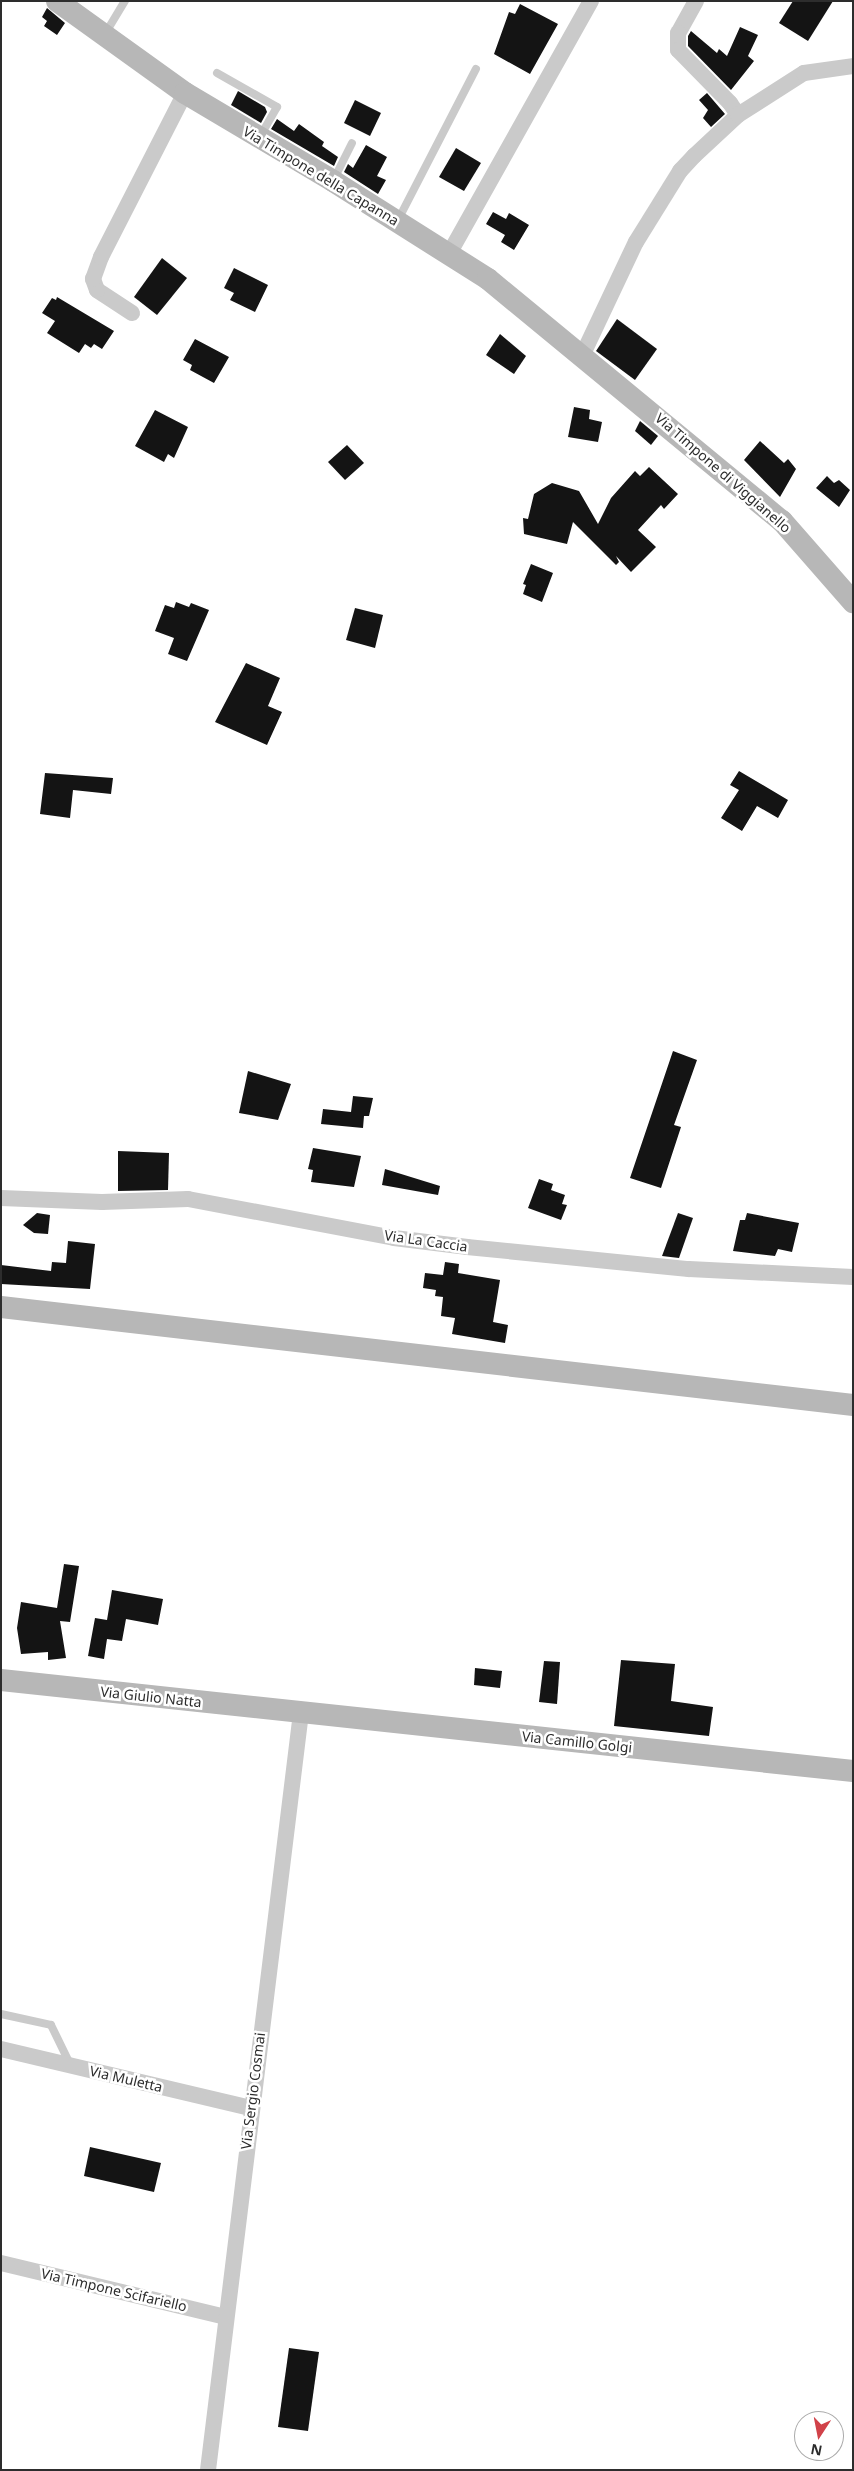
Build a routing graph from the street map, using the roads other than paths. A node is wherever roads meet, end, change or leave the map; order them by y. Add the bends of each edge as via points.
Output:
1 (57, 1) edge
2 (125, 1) edge
3 (591, 1) edge
4 (696, 1) edge
5 (105, 34) junction
6 (853, 66) edge
7 (476, 69) dead end
8 (216, 73) dead end
9 (185, 93) junction
10 (738, 115) junction
11 (259, 138) junction
12 (352, 143) dead end
13 (333, 181) junction
14 (398, 222) junction
15 (448, 254) junction
16 (132, 313) dead end
17 (582, 356) junction
18 (853, 602) edge
19 (1, 1198) edge
20 (853, 1277) edge
21 (1, 1307) edge
22 (853, 1405) edge
23 (1, 1680) edge
24 (301, 1713) junction
25 (853, 1771) edge
26 (1, 2014) edge
27 (1, 2049) edge
28 (71, 2066) junction
29 (251, 2108) junction
30 (1, 2263) edge
31 (226, 2317) junction
32 (208, 2470) edge

1 - 5 street, Via Timpone della Capanna
2 - 5 lane
3 - 15 street
4 - 10 street via 678,33 678,50
5 - 9 street, Via Timpone della Capanna
6 - 10 street via 804,73
7 - 14 lane
8 - 11 lane via 276,107
9 - 11 street, Via Timpone della Capanna
9 - 16 street via 93,279 97,290
10 - 17 street via 680,171 636,242
11 - 13 street, Via Timpone della Capanna
12 - 13 lane
13 - 14 street, Via Timpone della Capanna
14 - 15 street, Via Timpone della Capanna
15 - 17 street, Via Timpone della Capanna via 488,279
17 - 18 street, Via Timpone di Viggianello via 782,521
19 - 20 street, Via La Caccia via 102,1202 188,1199 394,1238 467,1247 689,1270
21 - 22 street
23 - 24 street, Via Giulio Natta
24 - 25 street, Via Camillo Golgi
24 - 29 street, Via Sergio Cosmai
26 - 28 lane via 51,2025
27 - 28 street, Via Muletta
28 - 29 street, Via Muletta
29 - 31 street, Via Sergio Cosmai
30 - 31 street, Via Timpone Scifariello
31 - 32 street, Via Sergio Cosmai

